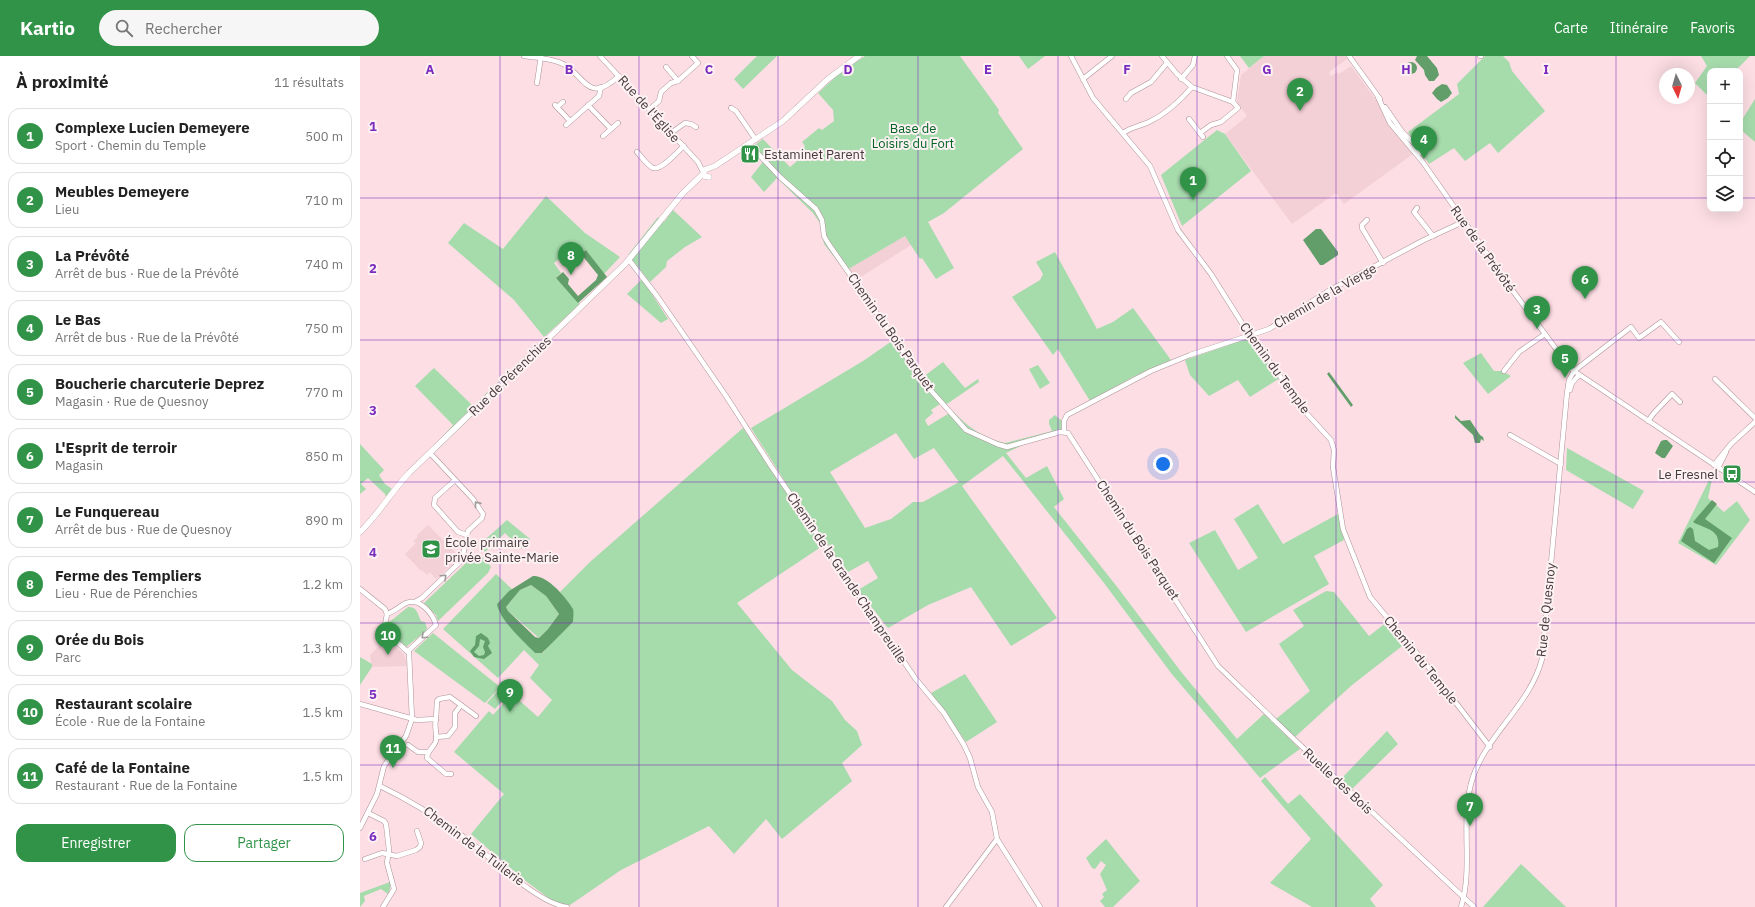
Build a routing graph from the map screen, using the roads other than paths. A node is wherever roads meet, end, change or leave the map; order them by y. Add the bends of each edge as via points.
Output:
1 (524, 56) edge
2 (600, 56) edge
3 (692, 56) edge
4 (859, 56) edge
5 (1071, 56) edge
6 (1112, 56) edge
7 (1162, 56) edge
8 (1195, 56) edge
9 (1227, 56) edge
10 (1350, 56) edge
11 (541, 57) edge
12 (1167, 63) junction
13 (666, 67) dead end
14 (619, 76) junction
15 (1083, 79) junction
16 (1181, 79) junction
17 (678, 81) junction
18 (537, 83) dead end
19 (601, 87) junction
20 (1192, 87) junction
21 (1126, 99) dead end
22 (563, 102) dead end
23 (1233, 102) junction
24 (588, 105) junction
25 (731, 108) dead end
26 (650, 109) junction
27 (1189, 119) dead end
28 (618, 123) dead end
29 (696, 126) dead end
30 (612, 129) junction
31 (671, 133) junction
32 (1123, 133) junction
33 (603, 136) dead end
34 (756, 140) junction
35 (749, 144) junction
36 (684, 146) junction
37 (637, 152) dead end
38 (735, 154) junction
39 (705, 171) junction
40 (710, 176) junction
41 (678, 200) junction
42 (1417, 208) dead end
43 (1367, 220) dead end
44 (1465, 221) junction
45 (1433, 236) junction
46 (629, 260) junction
47 (1383, 263) junction
48 (1545, 334) junction
49 (1250, 336) junction
50 (1679, 342) dead end
51 (1504, 371) dead end
52 (1574, 371) junction
53 (1579, 375) junction
54 (1715, 379) dead end
55 (1680, 402) dead end
56 (1566, 414) junction
57 (1755, 418) edge
58 (1648, 421) junction
59 (1755, 422) edge
60 (1064, 431) junction
61 (1510, 435) dead end
62 (430, 453) junction
63 (1561, 464) junction
64 (1716, 466) junction
65 (455, 480) junction
66 (1755, 492) edge
67 (360, 532) edge
68 (467, 535) junction
69 (360, 589) edge
70 (415, 602) junction
71 (387, 614) junction
72 (408, 651) junction
73 (1214, 661) joint
74 (360, 704) edge
75 (461, 705) junction
76 (476, 716) dead end
77 (412, 719) junction
78 (436, 719) junction
79 (436, 737) junction
80 (408, 745) dead end
81 (1490, 747) junction
82 (428, 752) junction
83 (452, 774) dead end
84 (380, 786) junction
85 (368, 813) junction
86 (360, 828) edge
87 (417, 831) dead end
88 (997, 839) junction
89 (388, 854) junction
90 (366, 860) dead end
91 (1464, 898) junction
92 (383, 907) edge
93 (567, 907) edge
94 (946, 907) edge
95 (1040, 907) edge
96 (1461, 907) edge
97 (1474, 907) edge

1 - 11 street
2 - 14 street, Rue de l'Église
3 - 17 street via 698,63
4 - 34 main road via 830,77 785,119
5 - 15 street, Chemin du Temple
6 - 15 street
7 - 12 street
8 - 16 street via 1193,65
9 - 23 street via 1237,70
10 - 44 street, Rue de la Prévôté via 1400,129 1415,144 1422,161
11 - 18 street
11 - 19 street via 561,62 585,84
12 - 16 street
12 - 21 street via 1151,82
13 - 17 street
14 - 19 street
14 - 26 street, Rue de l'Église
15 - 32 street, Chemin du Temple via 1099,106
16 - 20 street
17 - 26 street via 661,92 659,101
19 - 24 street via 600,95
20 - 23 street
20 - 32 street via 1178,103 1145,124
22 - 24 street via 556,106 568,123
23 - 27 street via 1238,108 1221,122 1211,124 1202,135
24 - 30 street
25 - 34 street via 736,111
26 - 31 street, Rue de l'Église
28 - 30 street
29 - 31 street via 685,123
30 - 33 street
31 - 36 street, Rue de l'Église
32 - 49 street, Chemin du Temple via 1150,166 1178,230 1211,274
34 - 35 main road
35 - 38 main road
35 - 60 street, Chemin du Bois Parquet via 816,209 822,220 826,241 918,375 966,430 1007,447
36 - 37 street via 658,168 651,166
36 - 39 street, Rue de l'Église
38 - 39 main road
38 - 40 main road
39 - 40 main road via 711,171
39 - 41 main road
40 - 41 main road
41 - 46 main road, Rue de Pérenchies
42 - 45 street via 1414,212
43 - 47 street via 1362,228
44 - 45 street, Chemin de la Vierge
44 - 48 street, Rue de la Prévôté
45 - 47 street, Chemin de la Vierge
46 - 62 main road, Rue de Pérenchies
46 - 88 street, Chemin de la Grande Champreuille via 726,396 915,678 957,734 969,755 978,787 991,808
47 - 49 street, Chemin de la Vierge via 1312,301 1272,327
48 - 51 street via 1517,354
48 - 52 street, Rue de la Prévôté
49 - 60 street, Chemin de la Vierge via 1190,355 1123,385 1067,415
49 - 81 street, Chemin du Temple via 1297,403 1332,443 1335,452 1333,467 1344,533 1370,596
50 - 52 street via 1661,322 1639,338 1631,327
52 - 53 street, Rue de la Prévôté
52 - 56 street, Rue de Quesnoy via 1568,383
53 - 56 street, Rue de Quesnoy via 1570,387
53 - 58 street, Rue de la Prévôté
54 - 57 street
55 - 58 street via 1672,394
56 - 63 street, Rue de Quesnoy
58 - 64 street, Rue de la Prévôté
59 - 64 street via 1728,447
60 - 73 street, Chemin du Bois Parquet via 1074,441
61 - 63 street
62 - 65 street
62 - 67 main road, Rue de Pérenchies
63 - 81 street, Rue de Quesnoy via 1542,659 1528,693
64 - 66 street, Rue de la Prévôté
68 -> 65 street via 482,517 483,512
65 - 68 street via 435,498 434,505 458,532
70 -> 68 street via 462,560
69 - 71 street via 385,609
70 - 71 street via 407,603
70 -> 72 street via 430,612 436,625
71 - 72 street via 387,633
72 - 77 street
73 - 91 street, Ruelle des Bois via 1293,739
74 - 77 street
75 - 76 street
75 - 78 street via 450,697 439,699
75 - 79 street via 455,713 455,728 448,736
77 - 78 street
77 - 84 street via 406,736 384,766
78 - 79 street
79 - 82 street
80 - 82 street via 418,752
81 - 91 street, Rue de Quesnoy via 1476,770 1469,794
82 - 83 street via 429,761 446,774
84 - 85 street
84 - 93 street, Chemin de la Tuilerie via 431,814 545,898 556,905
85 - 86 street
85 - 89 street via 386,824
87 - 89 street via 421,843 419,849 399,856
88 - 94 street
88 - 95 street, Chemin de la Grande Champreuille
89 - 90 street via 382,853
89 - 92 street via 387,863 394,889
91 - 96 street, Rue de Quesnoy
91 - 97 street, Ruelle des Bois

